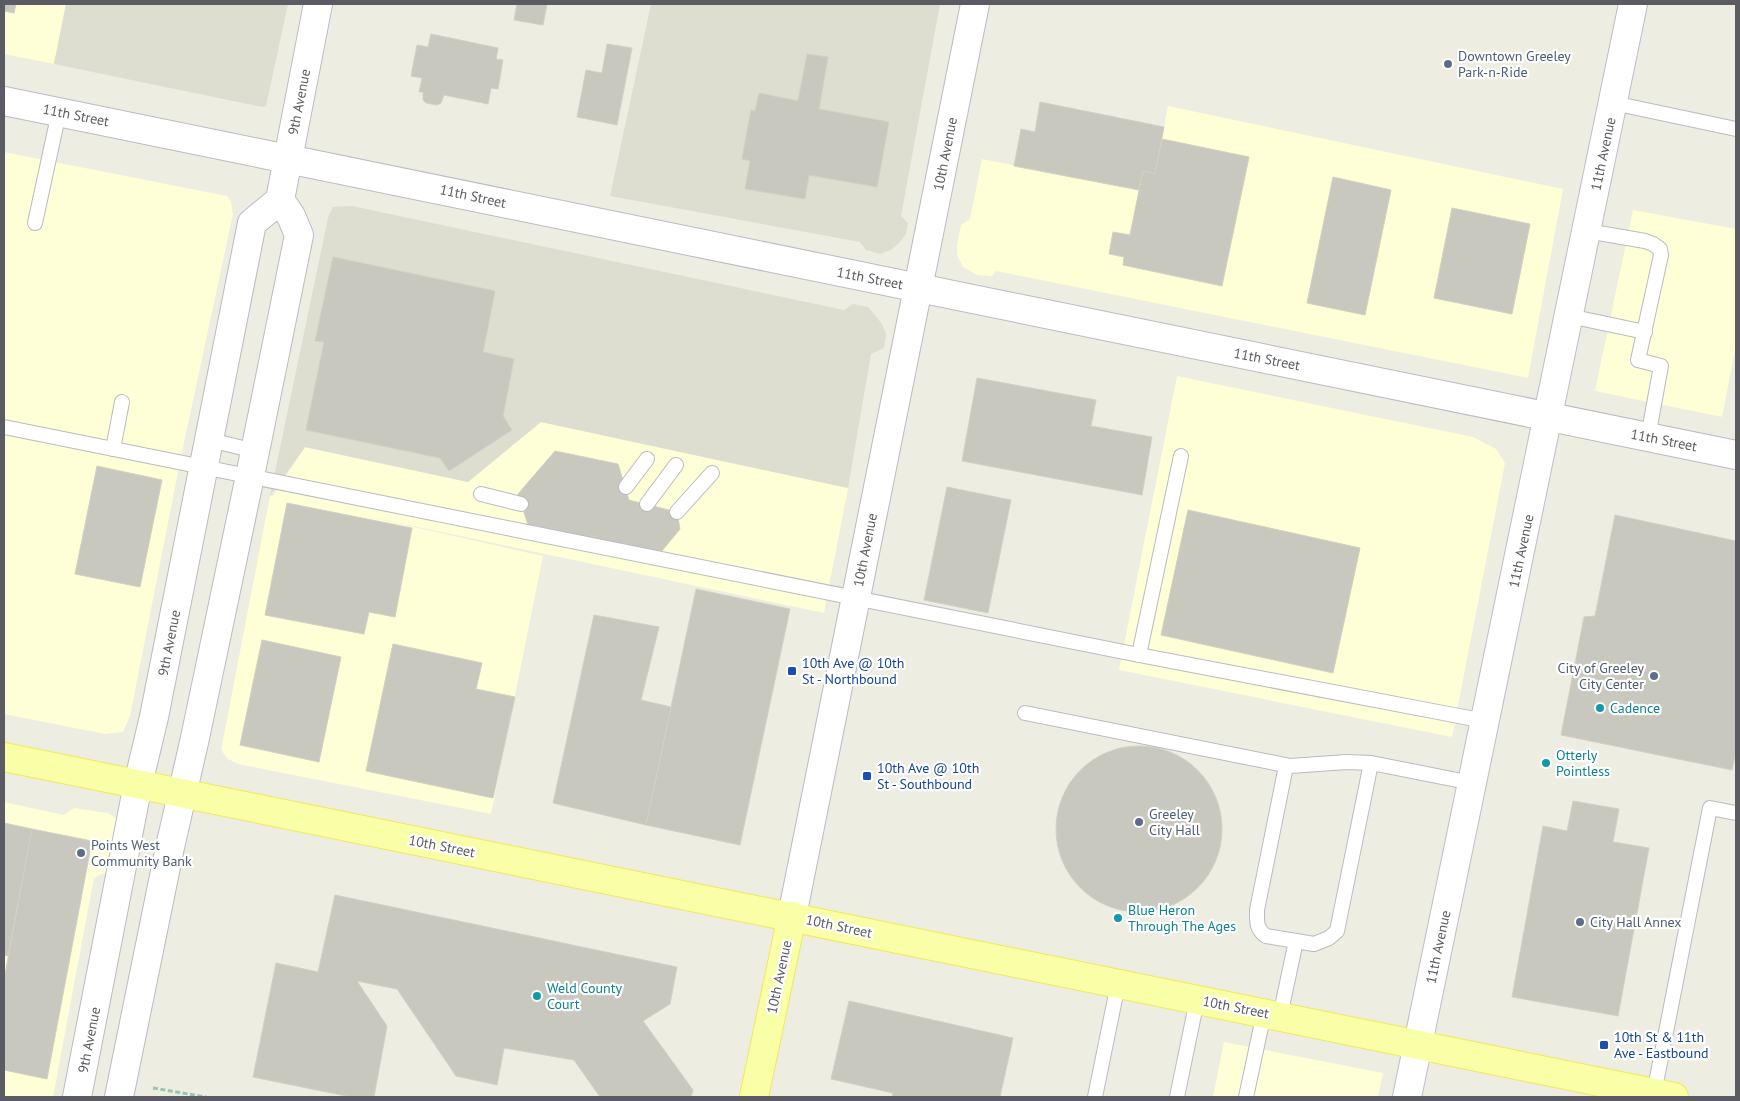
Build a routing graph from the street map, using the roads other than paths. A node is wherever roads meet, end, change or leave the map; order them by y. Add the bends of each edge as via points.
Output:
1 (318, 4) edge
2 (975, 4) edge
3 (1634, 4) edge
4 (4, 101) edge
5 (1613, 103) junction
6 (59, 112) junction
7 (1736, 129) edge
8 (287, 158) junction
9 (280, 200) junction
10 (35, 223) dead end
11 (1587, 231) junction
12 (917, 288) junction
13 (1569, 316) junction
14 (1644, 332) junction
15 (122, 402) dead end
16 (1549, 417) junction
17 (4, 427) edge
18 (1648, 437) junction
19 (210, 440) junction
20 (113, 449) junction
21 (1736, 455) edge
22 (1181, 456) dead end
23 (648, 459) dead end
24 (253, 463) junction
25 (676, 466) dead end
26 (205, 467) junction
27 (712, 473) dead end
28 (626, 488) dead end
29 (481, 494) dead end
30 (521, 504) dead end
31 (647, 504) dead end
32 (677, 512) dead end
33 (855, 598) junction
34 (1139, 655) junction
35 (1024, 713) dead end
36 (1485, 721) junction
37 (4, 757) edge
38 (1371, 763) junction
39 (1286, 766) junction
40 (1472, 783) junction
41 (138, 784) junction
42 (182, 793) junction
43 (1736, 813) edge
44 (792, 916) junction
45 (1296, 941) junction
46 (1118, 984) junction
47 (1197, 1000) junction
48 (1272, 1014) junction
49 (1418, 1044) junction
50 (1664, 1095) edge
51 (78, 1097) edge
52 (119, 1097) edge
53 (754, 1097) edge
54 (1095, 1097) edge
55 (1177, 1097) edge
56 (1246, 1097) edge
57 (1407, 1097) edge

1 - 8 street, 9th Avenue
2 - 12 street, 10th Avenue
3 - 5 street, 11th Avenue
4 - 6 street, 11th Street
5 - 7 lane
5 - 11 street, 11th Avenue
6 - 8 street, 11th Street
6 - 10 lane
8 - 9 street, 9th Avenue
8 - 12 street, 11th Street
9 - 19 street, 9th Avenue via 252,223
9 - 24 street via 298,235
11 - 13 street, 11th Avenue
11 - 14 lane via 1645,241 1660,249
12 - 16 street, 11th Street
12 - 33 street, 10th Avenue
13 - 14 lane
13 - 16 street, 11th Avenue
14 - 18 lane via 1638,360 1661,366
15 - 20 lane
16 - 18 street, 11th Street
16 - 36 street, 11th Avenue
17 - 20 lane
18 - 21 street, 11th Street
19 - 24 lane
19 - 26 street, 9th Avenue
20 - 26 lane
22 - 34 lane
23 - 28 lane
24 - 26 lane
24 - 33 lane
24 - 42 street
25 - 31 lane
26 - 41 street, 9th Avenue
27 - 32 lane
29 - 30 lane
33 - 34 lane
33 - 44 street, 10th Avenue
34 - 36 lane
35 - 39 lane
36 - 40 street, 11th Avenue
37 - 41 main road, 10th Street
38 - 39 lane
38 - 40 lane
38 - 45 lane via 1337,931 1314,944
39 - 45 lane via 1257,923 1259,931 1266,936
40 - 49 street, 11th Avenue
41 - 42 main road, 10th Street
41 - 51 street, 9th Avenue
42 - 44 main road, 10th Street
42 - 52 street
43 - 50 lane via 1710,808
44 - 46 main road, 10th Street
44 - 53 main road, 10th Avenue
45 - 48 lane
46 - 47 main road, 10th Street
46 - 54 lane
47 - 48 main road, 10th Street
47 - 55 lane
48 - 49 main road, 10th Street
48 - 56 lane
49 - 50 main road, 10th Street
49 - 57 street, 11th Avenue

